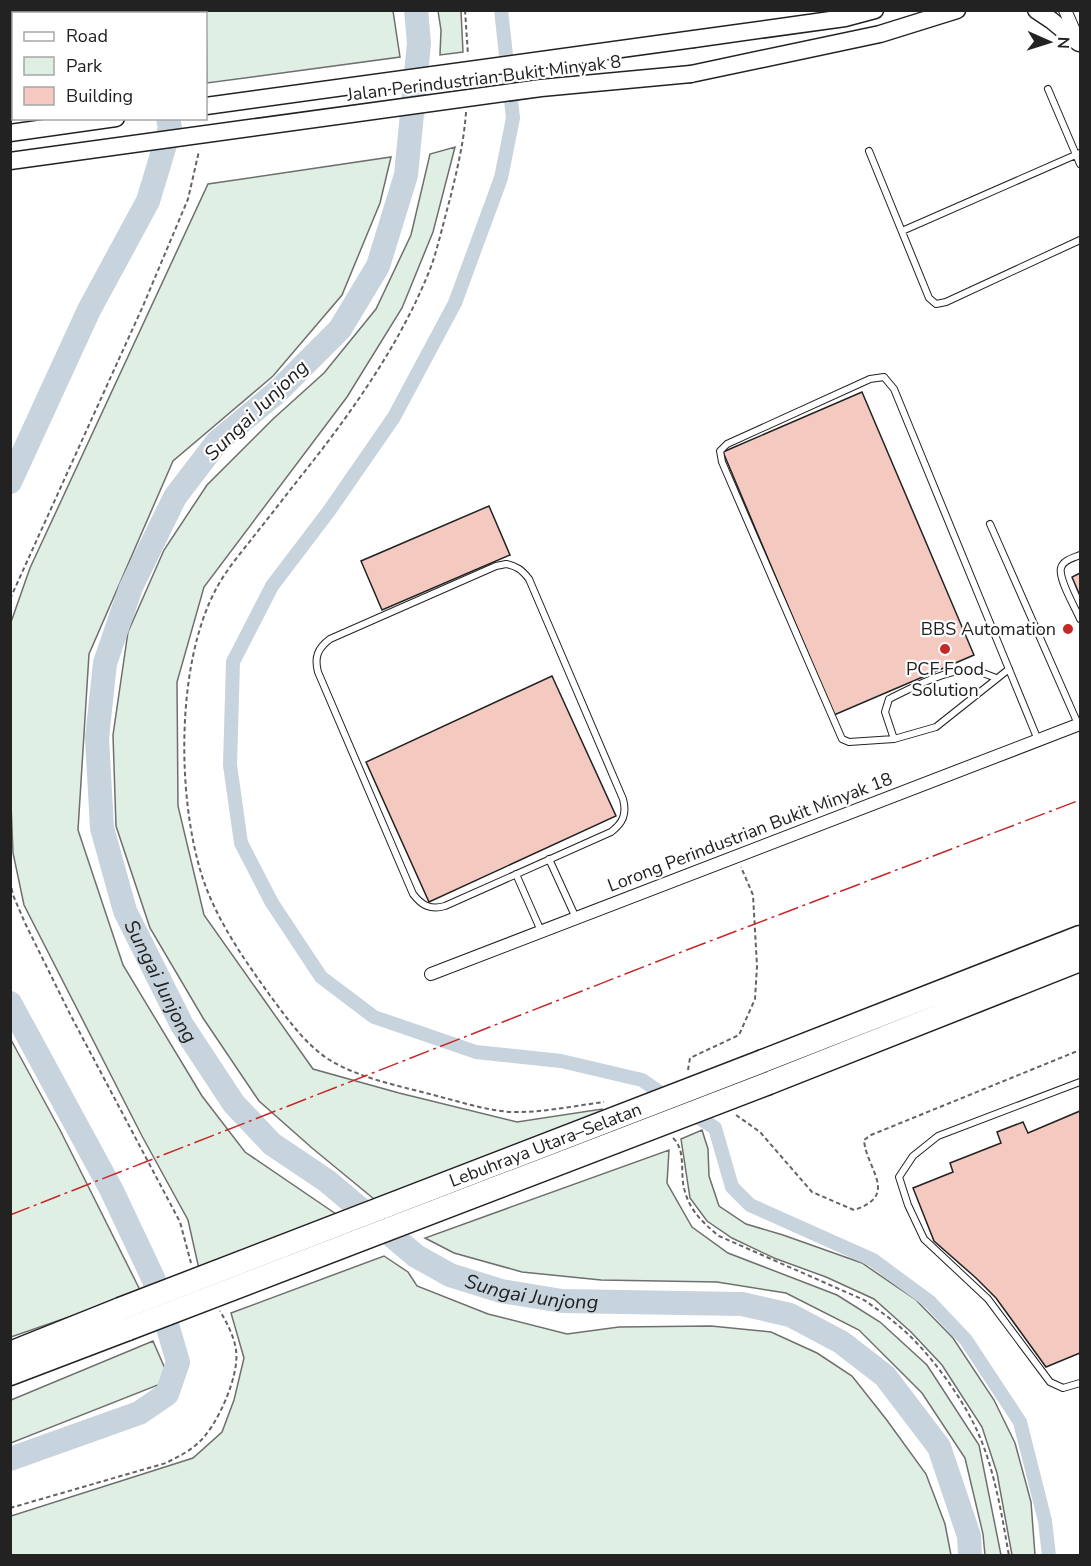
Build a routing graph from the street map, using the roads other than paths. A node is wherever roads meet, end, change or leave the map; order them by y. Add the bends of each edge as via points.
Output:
1 (875, 10) edge
2 (957, 10) edge
3 (1036, 10) edge
4 (1065, 10) edge
5 (1080, 39) edge
6 (1048, 89) dead end
7 (207, 106) edge
8 (102, 120) edge
9 (10, 133) edge
10 (869, 151) dead end
11 (1078, 154) edge
12 (10, 161) edge
13 (1080, 164) edge
14 (902, 231) junction
15 (1080, 240) edge
16 (990, 525) dead end
17 (1080, 555) edge
18 (1080, 619) edge
19 (1009, 669) junction
20 (996, 678) junction
21 (1079, 724) edge
22 (894, 739) junction
23 (1038, 740) junction
24 (549, 859) junction
25 (516, 874) junction
26 (576, 918) junction
27 (542, 932) junction
28 (1080, 937) edge
29 (1080, 960) edge
30 (431, 974) dead end
31 (766, 1072) junction
32 (1080, 1082) edge
33 (124, 1319) junction
34 (10, 1353) edge
35 (10, 1374) edge
36 (1080, 1383) edge

1 - 7 street, Jalan Perindustrian Bukit Minyak 8, bridge via 845,18
2 - 12 street, Jalan Perindustrian Bukit Minyak 8, bridge via 880,34 691,74 541,88
3 - 5 street
4 - 5 street
6 - 11 lane
8 - 9 street
10 - 14 lane
11 - 13 lane
11 - 14 lane
14 - 15 lane via 929,298 936,304
16 - 21 lane
17 - 18 lane via 1065,561 1060,569
19 - 20 lane
19 - 22 lane via 894,388 884,377 870,379 727,444 720,451 722,462 842,739
19 - 23 lane
20 - 22 lane via 936,727
20 - 22 lane via 971,669 889,699 885,712
21 - 23 street, Lorong Perindustrian Bukit Minyak 18
23 - 26 street, Lorong Perindustrian Bukit Minyak 18
24 - 25 lane
24 - 25 lane via 611,832 624,818 626,808 523,571 506,564 496,566 322,645 315,662 318,672 418,902 427,907 445,906
24 - 26 lane
25 - 27 lane
26 - 27 street, Lorong Perindustrian Bukit Minyak 18
27 - 30 street, Lorong Perindustrian Bukit Minyak 18
28 - 31 highway, Lebuhraya Utara–Selatan
29 - 31 highway, Lebuhraya Utara–Selatan
31 - 33 highway, Lebuhraya Utara–Selatan, bridge
32 - 36 lane via 938,1136 913,1156 899,1177 924,1239 988,1299 1050,1382 1063,1388
33 - 34 highway, Lebuhraya Utara–Selatan
33 - 35 highway, Lebuhraya Utara–Selatan

